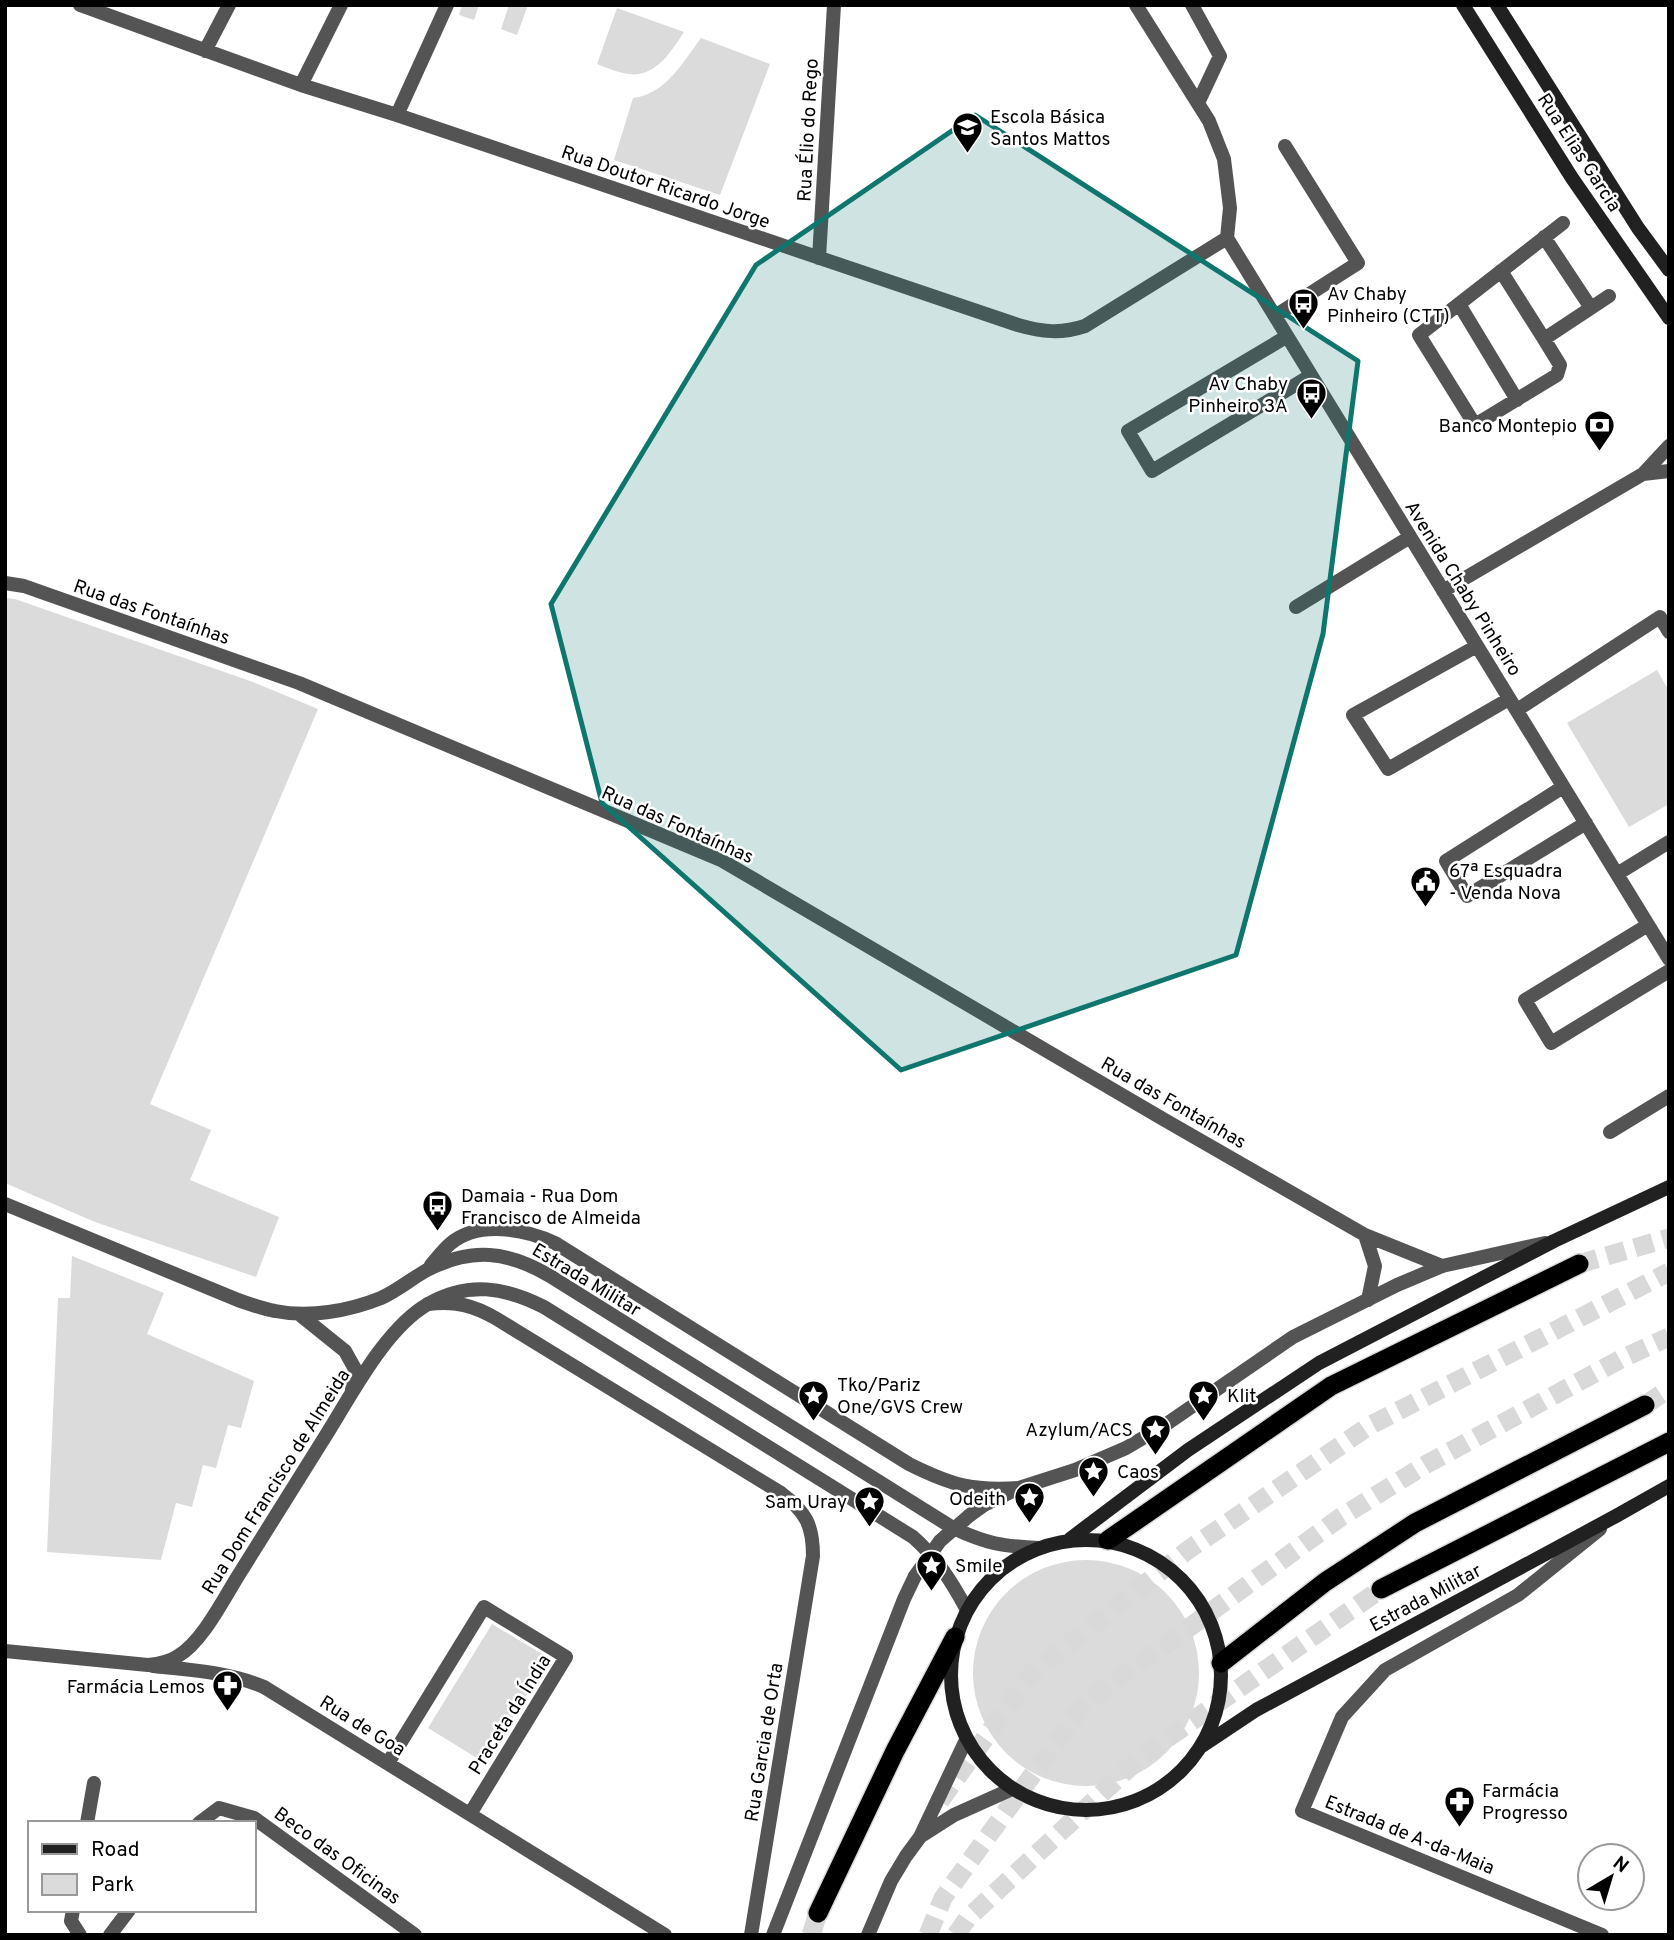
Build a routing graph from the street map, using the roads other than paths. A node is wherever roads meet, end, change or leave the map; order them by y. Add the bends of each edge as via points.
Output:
1 (80, 5) edge
2 (229, 5) edge
3 (341, 5) edge
4 (447, 5) edge
5 (834, 5) edge
6 (1136, 5) edge
7 (1192, 5) edge
8 (1463, 5) edge
9 (1497, 5) edge
10 (205, 51) junction
11 (301, 85) junction
12 (1198, 103) junction
13 (397, 115) junction
14 (1285, 146) dead end
15 (1563, 223) dead end
16 (1544, 237) junction
17 (1227, 238) junction
18 (819, 258) junction
19 (1669, 270) edge
20 (1501, 271) junction
21 (1609, 296) dead end
22 (1459, 304) junction
23 (1591, 308) junction
24 (1275, 316) junction
25 (1669, 318) edge
26 (1286, 337) junction
27 (1544, 339) junction
28 (1310, 376) junction
29 (1517, 400) junction
30 (1669, 446) edge
31 (1669, 471) edge
32 (1643, 474) junction
33 (1410, 537) junction
34 (5, 583) edge
35 (1443, 591) junction
36 (1296, 607) dead end
37 (1669, 632) edge
38 (1477, 646) junction
39 (1513, 705) junction
40 (1563, 787) junction
41 (1586, 823) junction
42 (1669, 842) edge
43 (1617, 874) junction
44 (1648, 925) junction
45 (1669, 958) edge
46 (1669, 971) edge
47 (1669, 1096) edge
48 (1610, 1132) dead end
49 (1669, 1187) edge
50 (6, 1208) edge
51 (1365, 1235) junction
52 (1554, 1241) junction
53 (1579, 1264) tunnel mouth
54 (1442, 1266) junction
55 (426, 1271) junction
56 (1368, 1300) junction
57 (427, 1304) junction
58 (299, 1314) junction
59 (352, 1394) junction
60 (1645, 1405) tunnel mouth
61 (1669, 1442) edge
62 (1669, 1486) edge
63 (1019, 1488) junction
64 (1616, 1516) junction
65 (1070, 1539) junction
66 (1108, 1540) junction
67 (1039, 1548) junction
68 (1381, 1589) tunnel mouth
69 (966, 1608) junction
70 (955, 1637) junction
71 (5, 1651) edge
72 (1221, 1662) junction
73 (148, 1665) junction
74 (967, 1740) junction
75 (1202, 1745) junction
76 (388, 1763) junction
77 (94, 1783) dead end
78 (1012, 1789) junction
79 (470, 1814) junction
80 (87, 1821) edge
81 (202, 1821) edge
82 (920, 1837) junction
83 (73, 1912) edge
84 (127, 1912) edge
85 (818, 1913) tunnel mouth
86 (79, 1935) edge
87 (110, 1935) edge
88 (415, 1935) edge
89 (665, 1935) edge
90 (751, 1935) edge
91 (773, 1935) edge
92 (868, 1935) edge
93 (1602, 1935) edge

1 - 10 street, Rua Doutor Ricardo Jorge
2 - 10 street
3 - 11 street
4 - 13 street
5 - 18 street, Rua Élio do Rego
6 - 12 street
7 - 12 street via 1220,56
8 - 25 main road, Rua Elias Garcia via 1572,178
9 - 19 main road, Rua Elias Garcia
10 - 11 street, Rua Doutor Ricardo Jorge
11 - 13 street, Rua Doutor Ricardo Jorge
12 - 17 street via 1224,159 1230,208
13 - 18 street, Rua Doutor Ricardo Jorge
14 - 24 street via 1358,263
15 - 16 street
16 - 20 street
16 - 23 street
17 - 18 street, Rua Doutor Ricardo Jorge via 1098,319 1056,332 1018,325
17 - 24 street, Avenida Chaby Pinheiro
20 - 22 street
20 - 27 street
21 - 23 street
22 - 29 street
22 - 29 street via 1419,335 1475,425
23 - 27 street
24 - 26 street, Avenida Chaby Pinheiro
26 - 28 street, Avenida Chaby Pinheiro
26 - 28 street via 1128,431 1152,471
27 - 29 street via 1559,371
28 - 33 street, Avenida Chaby Pinheiro
30 - 32 street
31 - 32 street
32 - 35 street
33 - 35 street, Avenida Chaby Pinheiro
33 - 36 street
34 - 51 street, Rua das Fontaínhas via 299,683 721,860
35 - 38 street, Avenida Chaby Pinheiro
37 - 39 street via 1660,617
38 - 39 street, Avenida Chaby Pinheiro
38 - 39 street via 1353,715 1388,769
39 - 40 street, Avenida Chaby Pinheiro
40 - 41 street, Avenida Chaby Pinheiro
40 - 41 street via 1446,861 1467,896
41 - 43 street, Avenida Chaby Pinheiro
42 - 43 street
43 - 44 street, Avenida Chaby Pinheiro
44 - 45 street, Avenida Chaby Pinheiro
44 - 46 street via 1525,1000 1551,1043
47 - 48 street
49 - 52 main road
50 - 58 street, Estrada Militar via 239,1300
51 - 54 street, Rua das Fontaínhas
51 - 56 street via 1376,1266
52 - 54 street
52 - 65 main road via 1319,1363 1188,1450
53 - 66 highway via 1331,1386
54 - 56 street
55 - 58 street, Estrada Militar via 358,1306
55 - 63 street via 462,1236 509,1230 542,1236 909,1464 970,1488
55 - 67 street, Estrada Militar via 475,1255 519,1260 953,1528 994,1544
56 - 63 street via 1293,1337 1126,1448
57 - 59 street, Rua Dom Francisco de Almeida via 398,1329
57 - 69 street via 449,1294 489,1288 544,1307 913,1537 943,1569
57 - 90 street, Rua Garcia de Orta via 458,1303 486,1313 781,1493 810,1525 813,1556
58 - 59 street via 345,1351 355,1369
59 - 73 street, Rua Dom Francisco de Almeida via 197,1640 177,1657
60 - 72 highway via 1415,1524 1325,1582
61 - 68 highway
62 - 64 main road, Estrada Militar
63 - 91 street, bridge via 970,1515 940,1541 915,1576
64 - 75 main road, Estrada Militar via 1256,1710
64 - 93 street, Estrada de A-da-Maia via 1518,1595 1385,1670 1342,1717 1303,1811
65 - 66 main road
65 - 67 main road
66 - 72 main road via 1152,1557 1197,1596 1213,1628
67 - 69 main road via 986,1582
69 - 70 main road
70 - 74 main road via 951,1684
70 - 85 highway
71 - 73 street, Rua de Goa
72 - 75 main road via 1219,1705
73 - 76 street, Rua de Goa via 247,1679
74 - 78 main road via 986,1767
74 - 82 street
75 - 78 main road via 1180,1774 1150,1795 1116,1807 1081,1811 1045,1804
76 - 79 street, Rua de Goa
76 - 79 street, Praceta da Índia via 484,1607 525,1631 566,1657
77 - 80 street
78 - 82 street via 954,1815
79 - 89 street, Rua de Goa
81 - 88 street, Beco das Oficinas via 219,1808 254,1818
82 - 92 street via 891,1881
83 - 86 street via 71,1921
84 - 87 street

